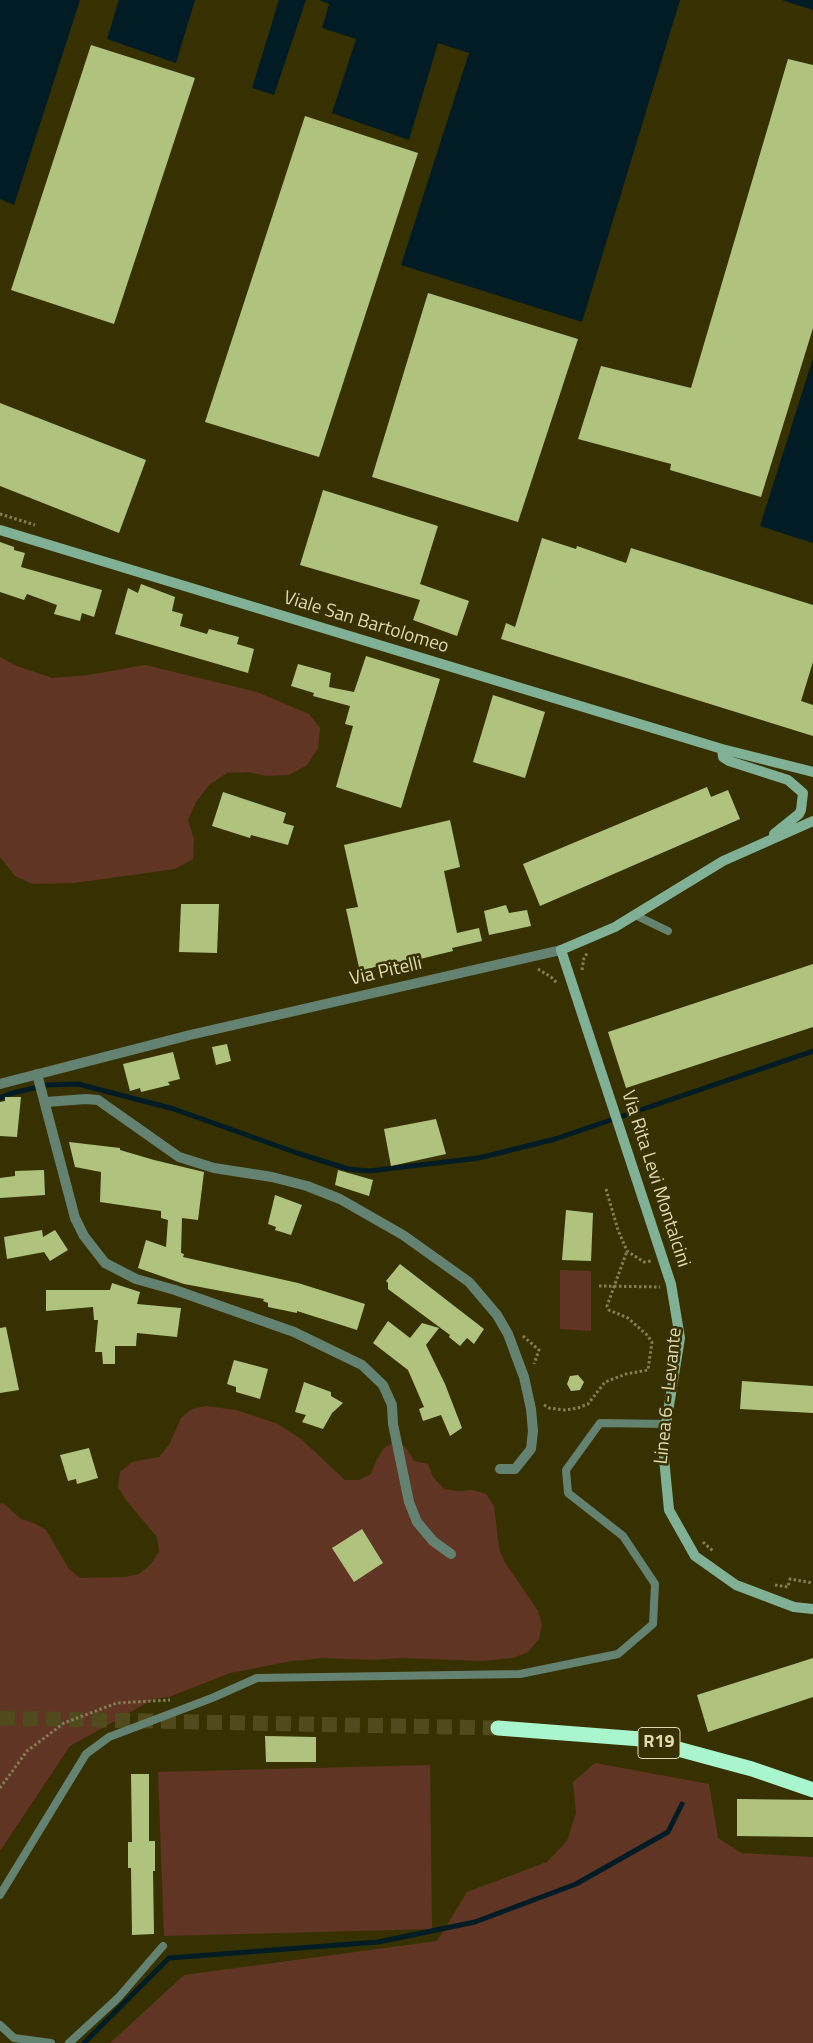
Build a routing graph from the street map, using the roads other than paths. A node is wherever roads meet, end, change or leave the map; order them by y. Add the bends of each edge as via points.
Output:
1 (0, 530) edge
2 (722, 749) junction
3 (813, 772) edge
4 (788, 780) joint
5 (813, 821) edge
6 (760, 845) junction
7 (635, 915) junction
8 (668, 931) dead end
9 (561, 950) junction
10 (38, 1075) junction
11 (0, 1084) edge
12 (45, 1100) junction
13 (666, 1424) junction
14 (500, 1469) dead end
15 (451, 1554) dead end
16 (813, 1609) edge
17 (498, 1728) tunnel mouth
18 (813, 1790) edge
19 (0, 1895) edge
20 (163, 1946) dead end
21 (0, 2025) edge
22 (51, 2043) edge
23 (69, 2043) edge

1 - 2 main road, Viale San Bartolomeo
2 - 3 main road, Viale San Bartolomeo
2 - 4 main road, Viale San Bartolomeo via 722,757 729,761
4 - 6 main road, Via Pitelli via 803,793 801,810
5 - 6 main road, Via Pitelli
6 - 7 main road, Via Pitelli via 724,861
7 - 8 lane
7 - 9 main road, Via Pitelli
9 - 10 street, Via Pitelli via 190,1036
9 - 13 main road, Via Rita Levi Montalcini via 671,1284 680,1338
10 - 11 street, Via Pitelli
10 - 12 street
12 - 14 street via 98,1100 179,1157 214,1168 307,1186 340,1199 403,1235 470,1282 508,1334 524,1377 531,1409 531,1449 515,1469
12 - 15 street via 75,1218 105,1263 136,1279 294,1332 362,1365 382,1385 392,1405 409,1502 417,1522 433,1541
13 - 16 main road, Via Rita Levi Montalcini via 664,1458 669,1510 694,1556 736,1585 794,1608
13 - 19 lane via 600,1423 566,1470 568,1493 623,1536 655,1584 653,1624 618,1654 520,1674 257,1678 109,1737 86,1754
17 - 18 highway, R19 via 641,1739 752,1769
20 - 23 lane via 118,1998
21 - 22 lane via 14,2038

